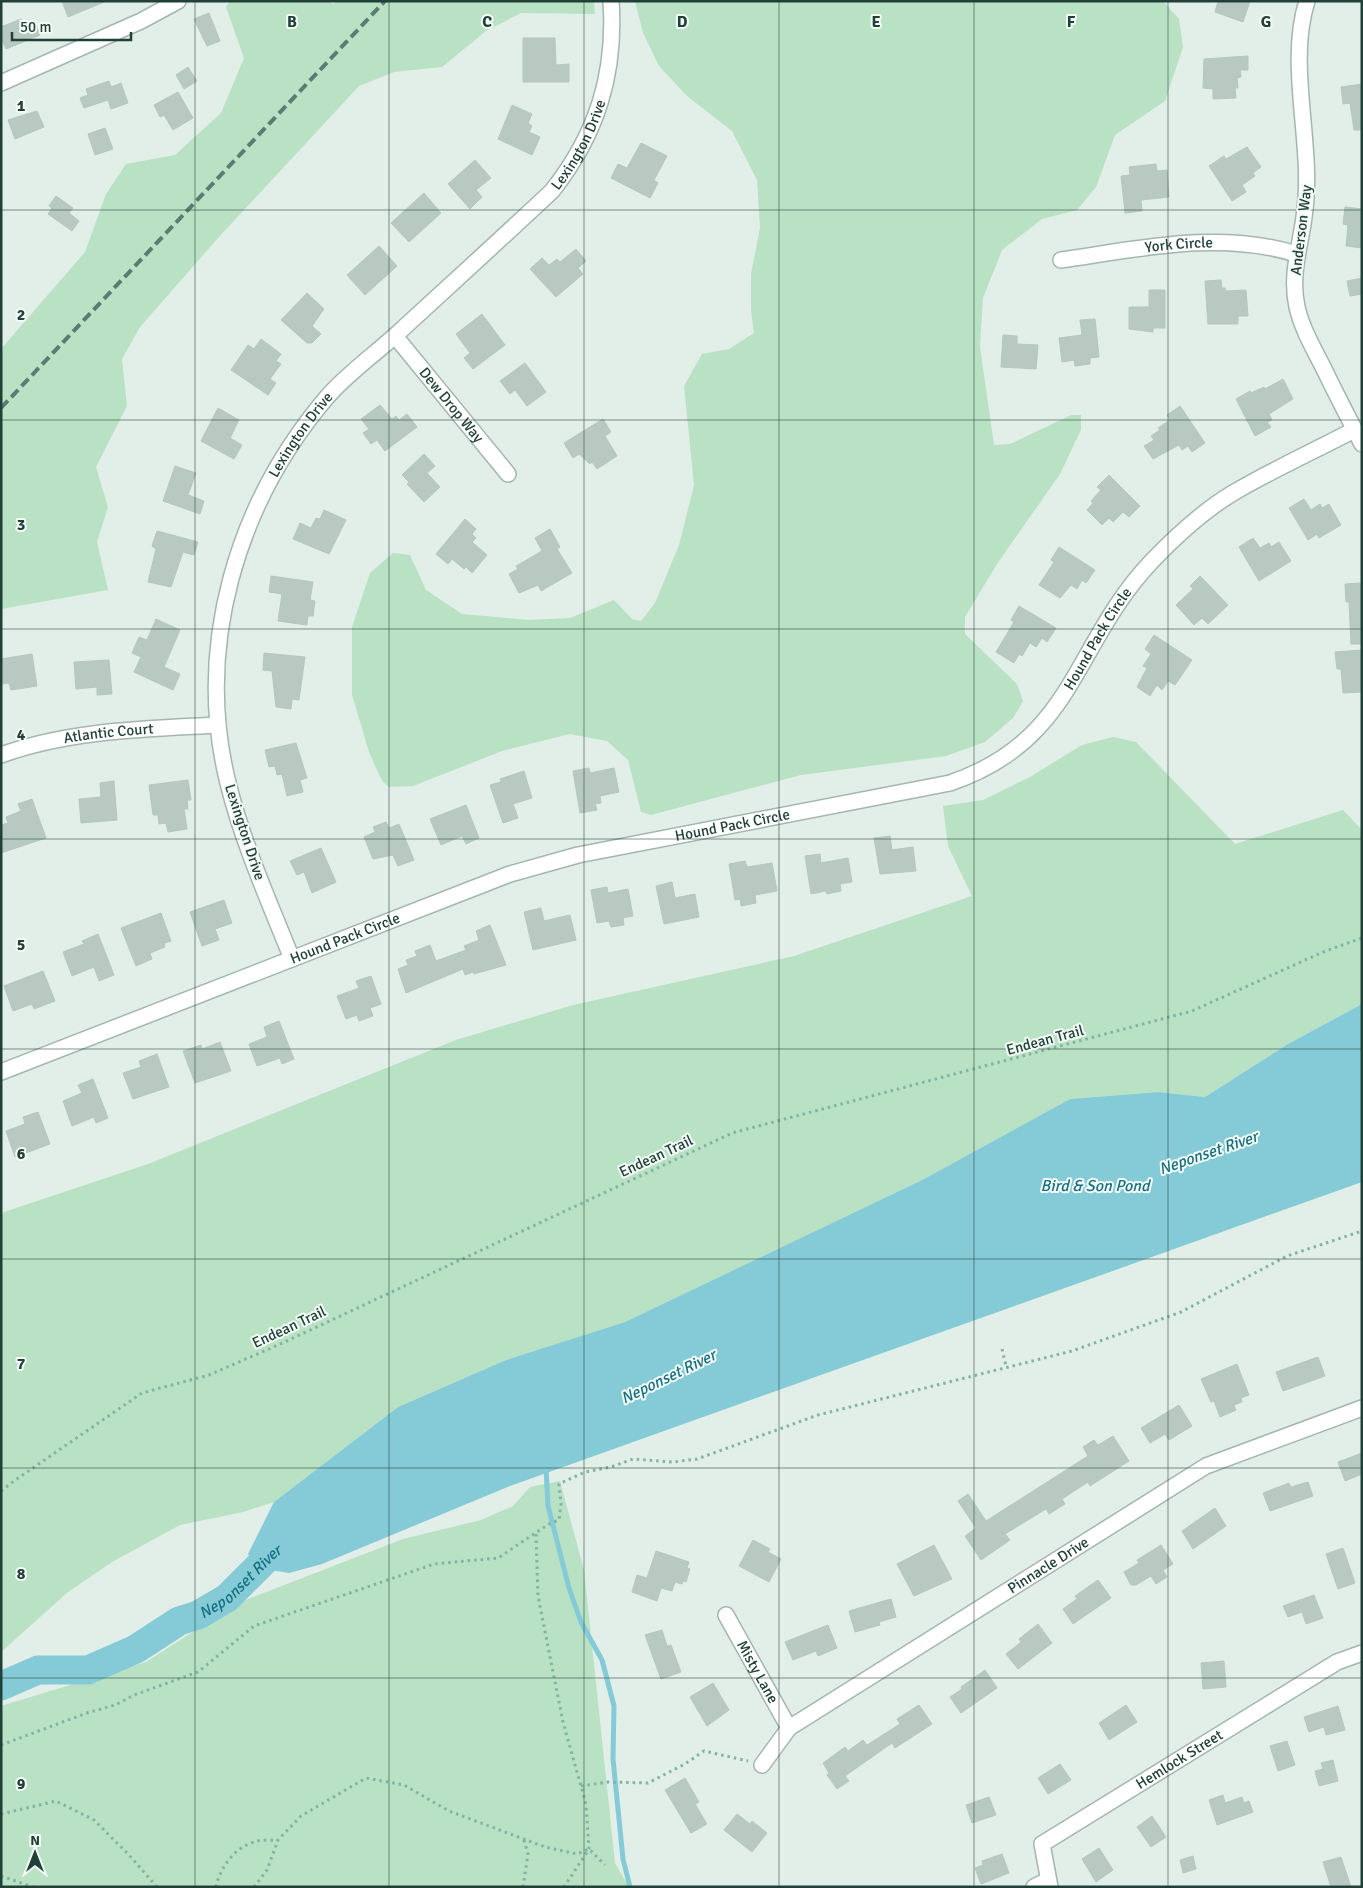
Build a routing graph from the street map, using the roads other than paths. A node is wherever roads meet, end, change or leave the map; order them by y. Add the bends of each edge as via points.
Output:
1 (178, 1) edge
2 (611, 1) edge
3 (1307, 1) edge
4 (1, 83) edge
5 (1296, 254) junction
6 (1061, 260) dead end
7 (395, 336) junction
8 (1354, 430) junction
9 (1362, 444) edge
10 (508, 474) dead end
11 (218, 726) junction
12 (1, 755) edge
13 (292, 958) junction
14 (1, 1072) edge
15 (1362, 1408) edge
16 (726, 1615) dead end
17 (1362, 1653) edge
18 (789, 1728) junction
19 (762, 1764) road end
20 (1049, 1883) edge
21 (1034, 1887) edge

1 - 4 street
2 - 7 street, Lexington Drive via 612,50 607,81 587,138 572,166 552,191
3 - 5 street, Anderson Way via 1299,30 1299,52 1308,172 1305,216
5 - 6 street, York Circle via 1250,243 1212,242
5 - 8 street, Anderson Way via 1295,292 1304,329
7 - 10 street, Dew Drop Way
7 - 11 street, Lexington Drive via 352,371 328,396 276,467 254,509 236,558 224,606 219,646
8 - 9 street, Anderson Way
8 - 13 street, Hound Pack Circle via 1232,494 1175,538 1127,591 1048,718 1020,746 987,768 959,780 930,787 540,864
11 - 12 street, Atlantic Court via 94,735 39,743
11 - 13 street, Lexington Drive via 228,783 245,842
13 - 14 street, Hound Pack Circle
15 - 18 street, Pinnacle Drive via 1206,1466
16 - 18 street, Misty Lane
17 - 20 street, Hemlock Street via 1337,1662 1042,1844
18 - 19 street, Pinnacle Drive
20 - 21 street, Hemlock Street

